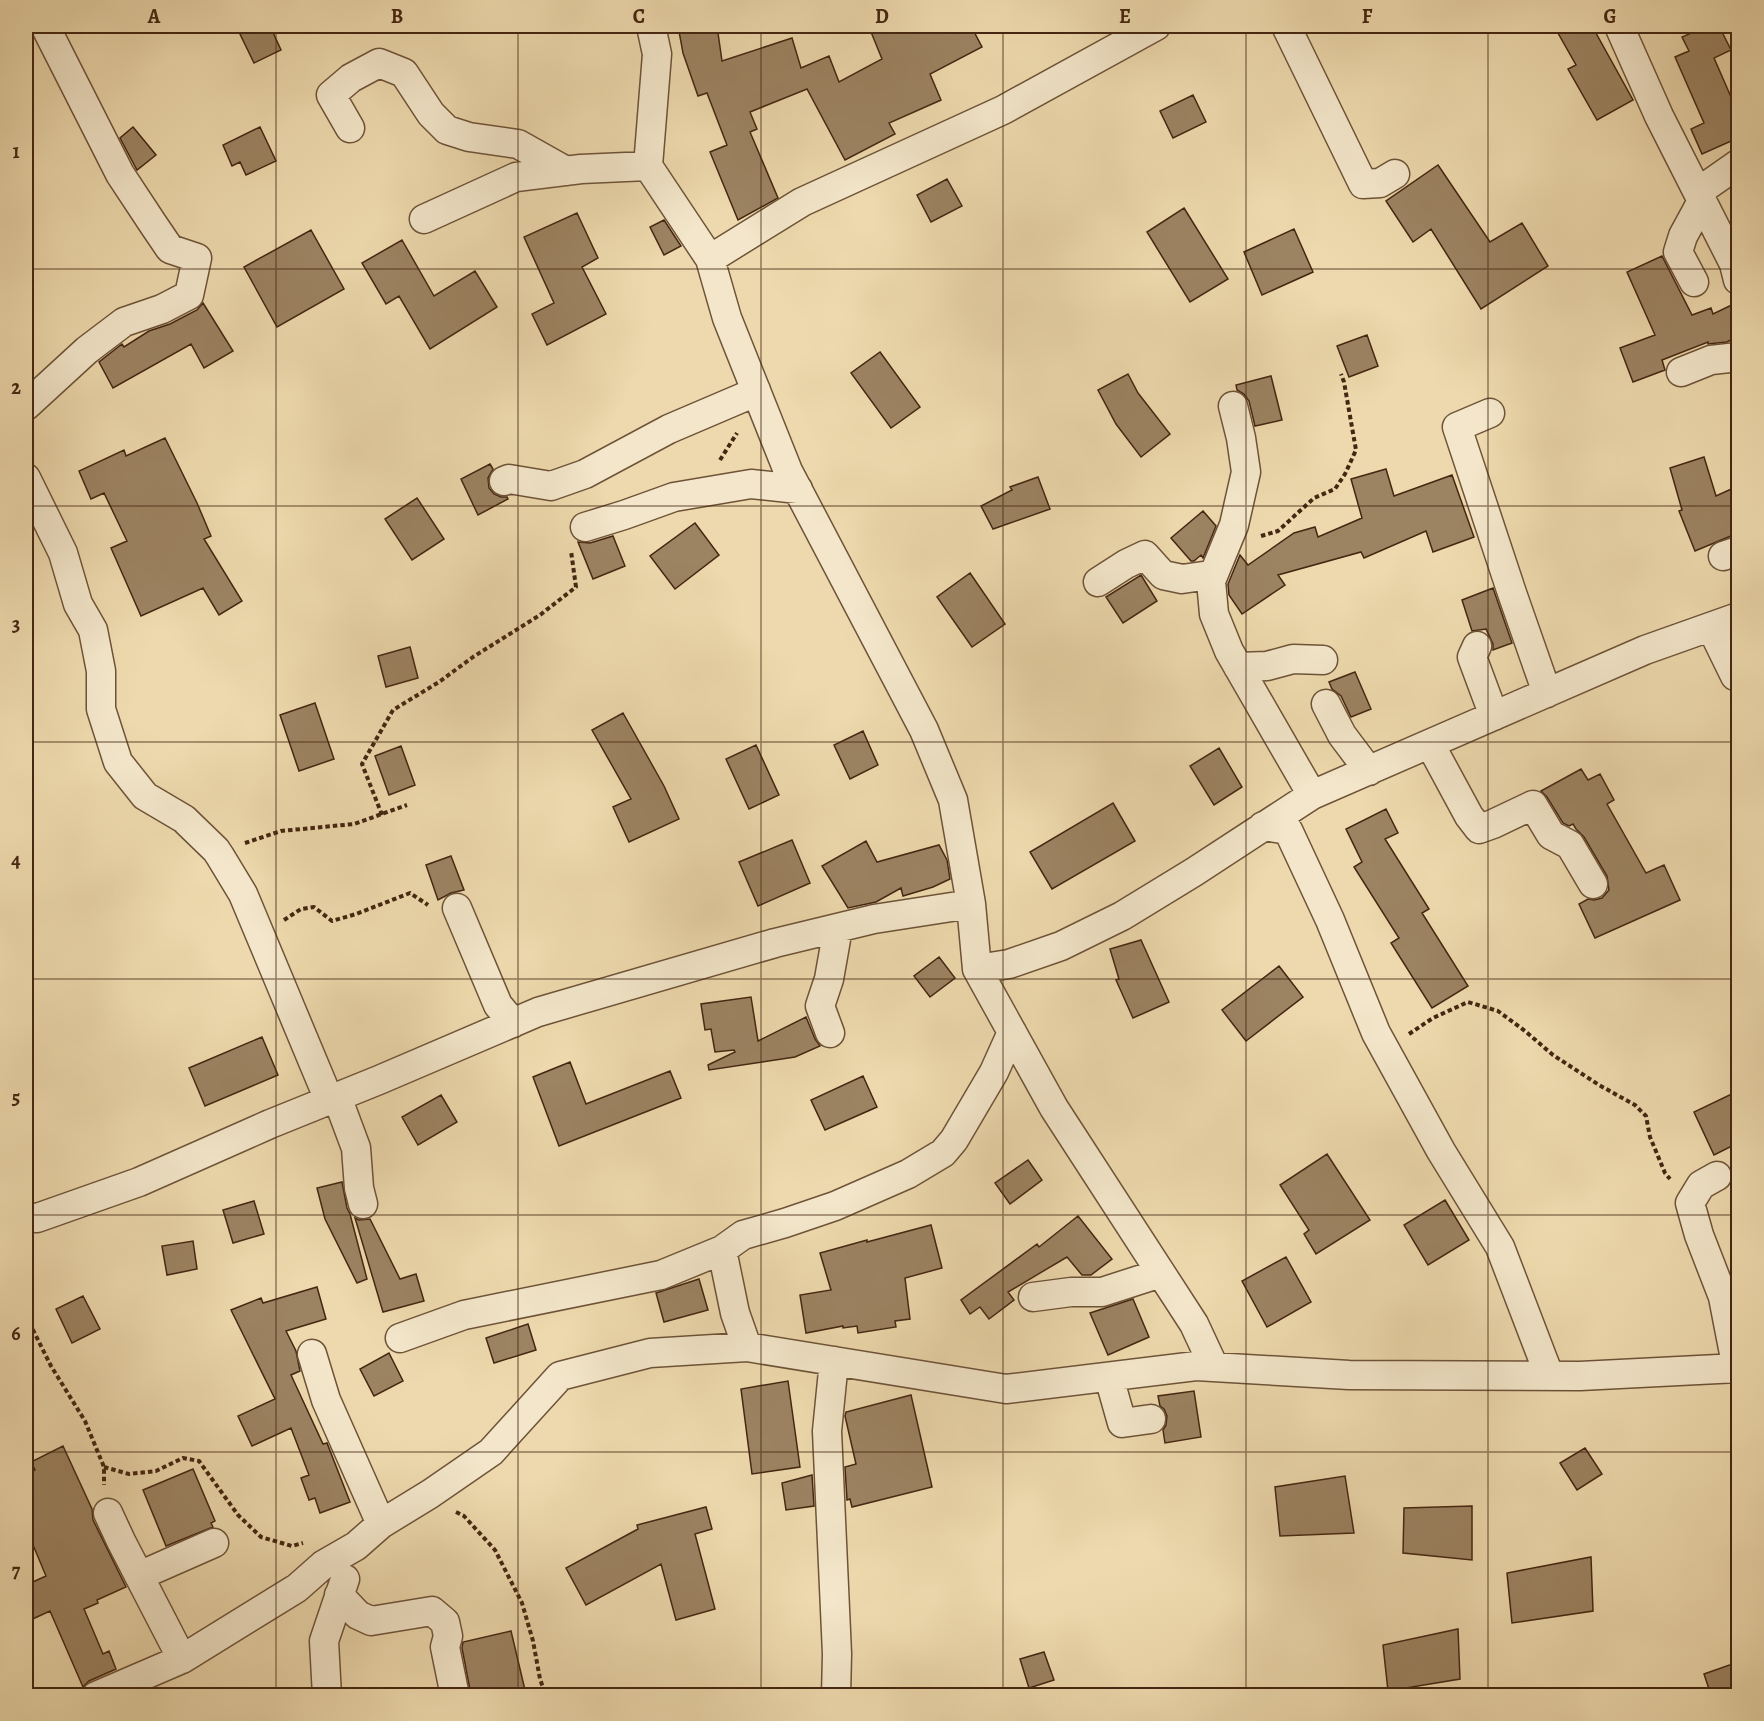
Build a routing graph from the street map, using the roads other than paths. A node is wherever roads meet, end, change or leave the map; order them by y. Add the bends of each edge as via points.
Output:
1 (45, 26) edge
2 (651, 26) edge
3 (1156, 26) edge
4 (1286, 26) edge
5 (1619, 26) edge
6 (350, 128) dead end
7 (1738, 164) edge
8 (648, 166) junction
9 (566, 171) junction
10 (1395, 174) dead end
11 (1700, 197) junction
12 (424, 219) dead end
13 (1729, 229) edge
14 (710, 259) junction
15 (1738, 280) edge
16 (1694, 282) dead end
17 (1738, 357) edge
18 (1681, 372) dead end
19 (750, 393) junction
20 (26, 406) edge
21 (1233, 406) dead end
22 (1490, 413) dead end
23 (26, 478) edge
24 (504, 481) dead end
25 (798, 489) junction
26 (585, 526) road end
27 (1211, 581) junction
28 (1098, 582) dead end
29 (1738, 617) edge
30 (1711, 627) junction
31 (1477, 646) dead end
32 (1323, 660) dead end
33 (1238, 667) junction
34 (1738, 675) edge
35 (1547, 693) junction
36 (1326, 704) dead end
37 (1494, 716) junction
38 (1430, 744) junction
39 (1369, 771) junction
40 (1312, 795) junction
41 (1263, 826) junction
42 (1593, 884) dead end
43 (971, 904) junction
44 (457, 908) road end
45 (838, 928) junction
46 (977, 969) junction
47 (513, 1023) junction
48 (1012, 1032) junction
49 (830, 1033) dead end
50 (333, 1098) junction
51 (1717, 1176) dead end
52 (363, 1204) dead end
53 (26, 1217) edge
54 (722, 1250) junction
55 (1161, 1273) junction
56 (1033, 1297) dead end
57 (400, 1338) dead end
58 (747, 1347) junction
59 (312, 1354) dead end
60 (834, 1361) junction
61 (1214, 1367) junction
62 (1738, 1369) edge
63 (1549, 1375) junction
64 (1109, 1377) junction
65 (1151, 1419) dead end
66 (108, 1513) road end
67 (381, 1524) junction
68 (214, 1543) dead end
69 (356, 1546) junction
70 (139, 1576) junction
71 (339, 1595) junction
72 (182, 1659) junction
73 (96, 1695) edge
74 (327, 1695) edge
75 (455, 1695) edge
76 (836, 1695) edge

1 - 20 street via 131,191 171,249 197,258 189,295 124,322
2 - 8 street via 657,54
3 - 14 street via 1003,110 802,202
4 - 10 street via 1363,184 1380,183
5 - 11 street
6 - 9 street via 331,95 351,78 379,63 404,73 431,114 447,130 518,144
7 - 11 street
8 - 9 street
8 - 14 street
9 - 12 street via 516,177
11 - 13 street
11 - 16 street via 1678,252
13 - 15 street
14 - 19 street
17 - 18 street via 1711,360
19 - 24 street via 669,429 585,474 551,486
19 - 25 street
21 - 27 street via 1246,472 1234,525
22 - 35 street via 1457,427
23 - 50 street via 63,553 78,604 93,630 101,671 101,709 118,762 145,796 184,819 220,856 243,894
25 - 26 street via 751,484 674,497
25 - 43 street via 924,730 953,800
27 - 28 street via 1203,576 1182,579 1163,575 1145,555
27 - 33 street via 1214,614
29 - 30 street
30 - 34 street
30 - 35 street via 1645,650
31 - 37 street via 1472,657
32 - 33 street via 1293,659 1268,666
33 - 40 street
35 - 37 street
36 - 39 street via 1342,735
37 - 38 street
38 - 39 street
38 - 42 street via 1479,829 1533,805 1551,835 1570,844
39 - 40 street
40 - 41 street
41 - 46 street via 1122,916 1061,946 1009,964
41 - 63 street via 1288,830 1376,1033 1500,1247
43 - 45 street
43 - 46 street
44 - 47 street via 498,1005
45 - 47 street via 538,1012
45 - 49 street via 820,1006
46 - 48 street
47 - 50 street
48 - 54 street via 994,1072 943,1153 835,1206 743,1235
48 - 55 street via 1054,1108
50 - 52 street via 356,1148
50 - 53 street via 139,1182 37,1218
51 - 62 street via 1701,1185 1690,1203 1723,1297
54 - 57 street via 661,1275 464,1316
54 - 58 street via 735,1313
55 - 56 street via 1102,1292
55 - 61 street via 1194,1324
58 - 60 street
58 - 67 street via 650,1353 560,1376 491,1452
59 - 67 street via 326,1400
60 - 64 street via 1006,1389
60 - 76 street via 828,1431
61 - 63 street via 1349,1375
61 - 64 street
62 - 63 street
64 - 65 street via 1122,1423
66 - 70 street
67 - 69 street
68 - 70 street
69 - 71 street
69 - 72 street via 323,1565 297,1588
70 - 72 street
71 - 74 street via 324,1641
71 - 75 street via 358,1615 371,1621 432,1611 445,1622 448,1636 444,1647
72 - 73 street

